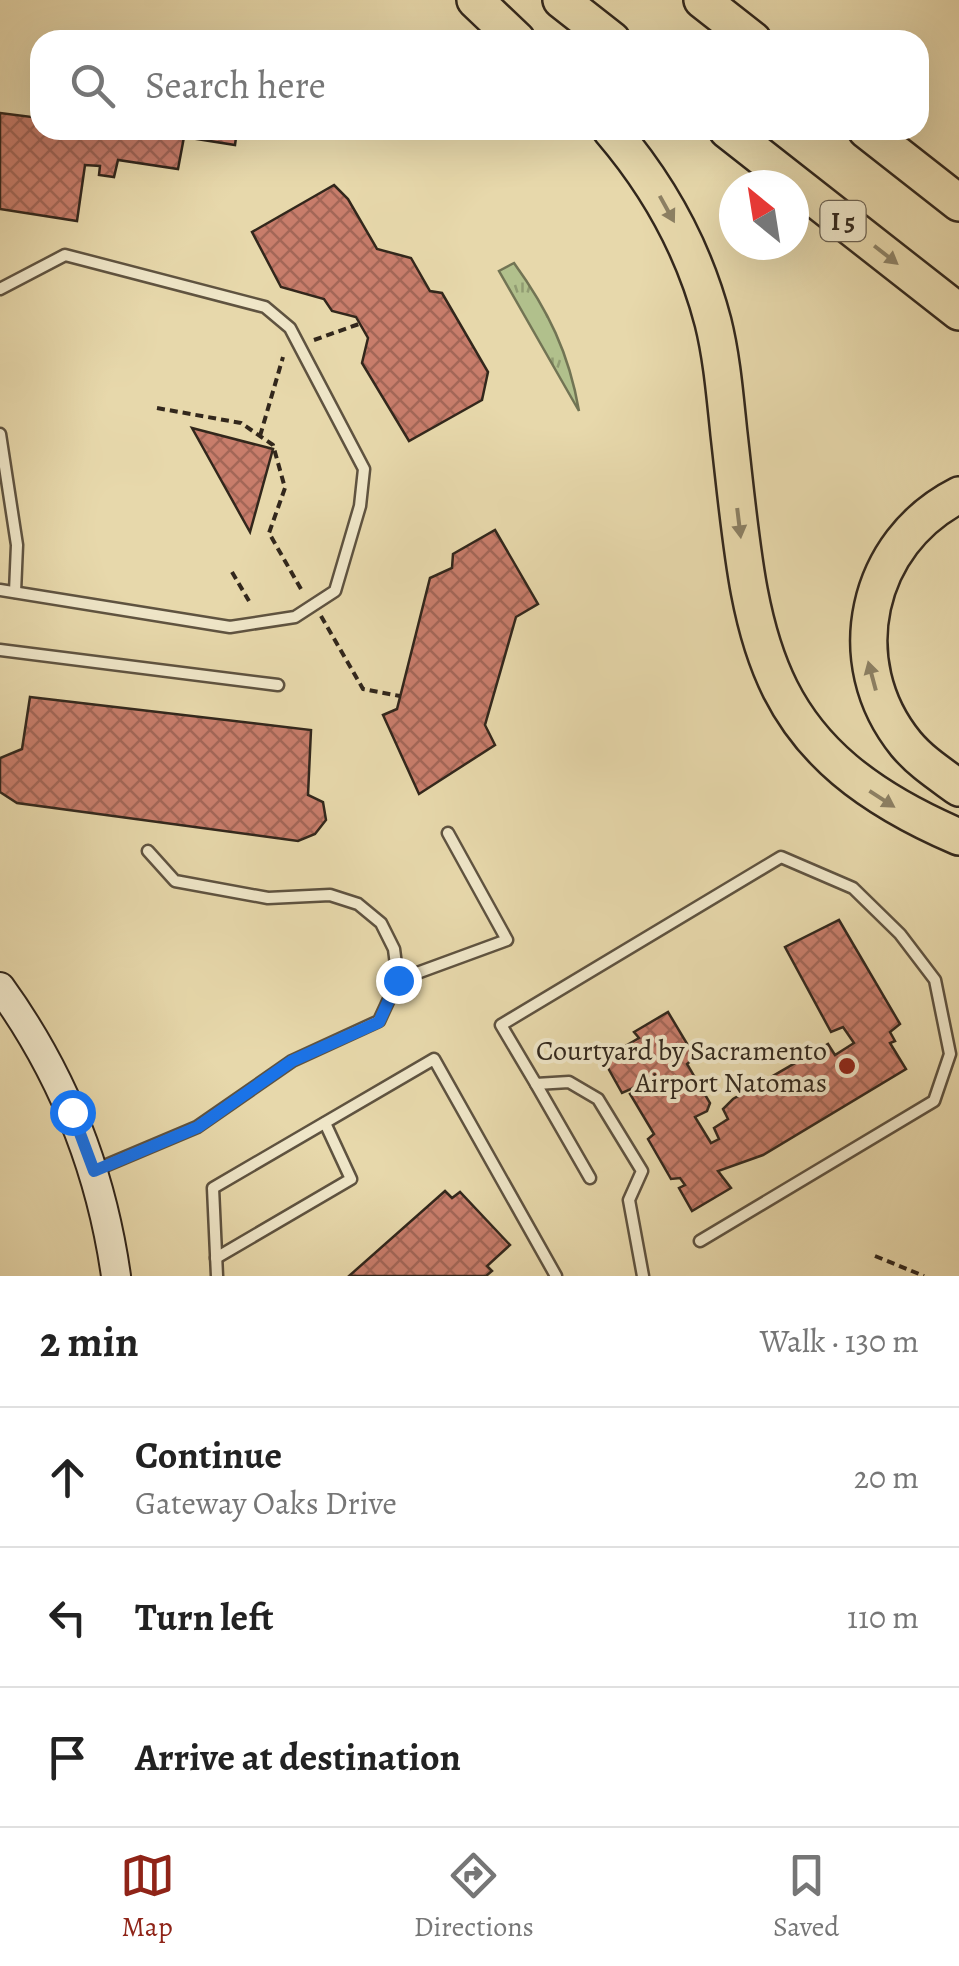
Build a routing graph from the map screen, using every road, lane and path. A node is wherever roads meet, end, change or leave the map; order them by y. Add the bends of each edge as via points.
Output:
1 (475, 0) edge
2 (562, 0) edge
3 (702, 0) edge
4 (507, 30) edge
5 (600, 30) edge
6 (740, 30) edge
7 (618, 140) edge
8 (740, 140) edge
9 (879, 140) edge
10 (959, 203) edge
11 (1, 287) edge
12 (959, 312) edge
13 (359, 324) dead end
14 (314, 340) dead end
15 (284, 357) dead end
16 (157, 408) dead end
17 (0, 434) edge
18 (260, 436) junction
19 (959, 494) edge
20 (232, 572) dead end
21 (301, 589) dead end
22 (0, 590) edge
23 (15, 592) junction
24 (249, 601) dead end
25 (321, 616) dead end
26 (0, 650) edge
27 (278, 685) dead end
28 (400, 696) dead end
29 (956, 784) edge
30 (448, 833) dead end
31 (959, 836) edge
32 (148, 851) dead end
33 (398, 980) junction
34 (0, 988) edge
35 (536, 1084) junction
36 (324, 1123) junction
37 (94, 1171) junction
38 (590, 1178) dead end
39 (700, 1241) dead end
40 (875, 1256) dead end
41 (216, 1258) junction
42 (116, 1276) edge
43 (217, 1276) edge
44 (556, 1276) edge
45 (643, 1276) edge
46 (924, 1276) edge

1 - 4 highway
2 - 5 highway
3 - 6 highway
7 -> 31 highway via 664,201 706,297 720,356 748,601 772,674 818,744 849,774 896,808
8 -> 12 highway, I 5
9 - 10 highway
11 - 23 lane via 65,255 264,307 290,328 364,468 335,591 295,617 230,627
13 - 14 path
15 - 18 path
16 - 18 path via 242,423
17 - 23 lane via 14,511
18 - 21 path via 273,444 285,488 269,534
29 -> 19 highway via 906,744 889,720 870,674 867,632 874,594 901,542
20 - 24 path
22 - 23 lane
25 - 28 path via 362,689
26 - 27 lane
30 - 33 lane via 507,940
32 - 33 lane via 175,881 268,898 330,894 358,904 381,924 394,949
33 - 37 lane via 379,1022 292,1061 198,1127
34 - 37 street via 54,1073
35 - 38 lane
35 - 39 lane via 501,1024 782,857 853,888 935,980 950,1054 934,1101
35 - 45 lane via 569,1082 598,1099 642,1171 629,1200
36 - 41 lane via 213,1188
36 - 41 lane via 351,1178
36 - 44 lane via 434,1059
37 - 42 street
40 - 46 path
41 - 43 lane

